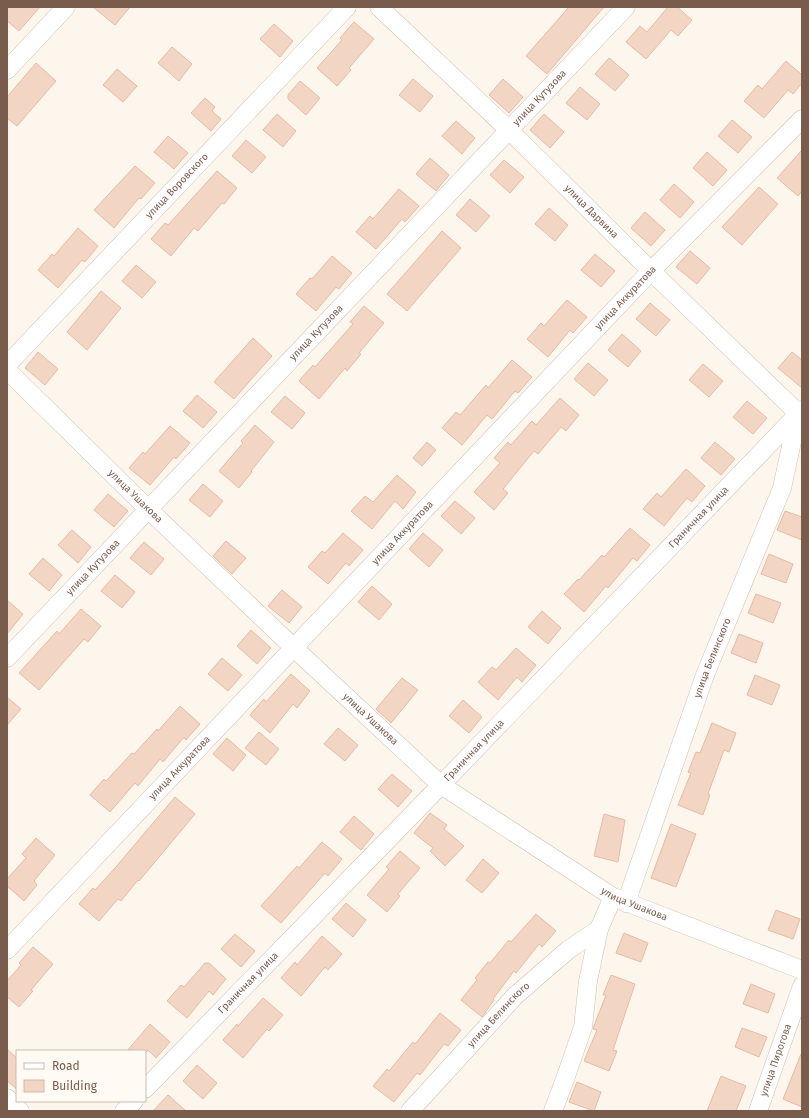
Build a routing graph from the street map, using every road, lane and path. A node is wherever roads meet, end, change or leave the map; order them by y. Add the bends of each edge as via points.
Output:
1 (66, 7) edge
2 (347, 7) edge
3 (379, 7) edge
4 (626, 7) edge
5 (7, 70) edge
6 (802, 119) edge
7 (510, 131) junction
8 (651, 270) junction
9 (7, 365) edge
10 (7, 370) edge
11 (801, 413) edge
12 (148, 509) junction
13 (294, 648) junction
14 (7, 658) edge
15 (441, 784) junction
16 (620, 900) junction
17 (598, 929) junction
18 (7, 950) edge
19 (802, 970) edge
20 (802, 986) edge
21 (146, 1088) edge
22 (7, 1098) edge
23 (133, 1102) edge
24 (20, 1111) edge
25 (124, 1111) edge
26 (410, 1111) edge
27 (553, 1111) edge
28 (758, 1111) edge

1 - 5 street
2 - 9 street, улица Воровского
3 - 7 street, улица Дарвина
4 - 7 street, улица Кутузова
6 - 8 street, улица Аккуратова
7 - 8 street, улица Дарвина
7 - 12 street, улица Кутузова
8 - 11 street, улица Дарвина
8 - 13 street, улица Аккуратова
10 - 12 street, улица Ушакова
11 - 15 street, Граничная улица
11 - 16 street, улица Белинского via 782,488 705,675
12 - 13 street, улица Ушакова
12 - 14 street, улица Кутузова
13 - 15 street, улица Ушакова
13 - 18 street, улица Аккуратова
15 - 16 street, улица Ушакова
15 - 21 street, Граничная улица
16 - 17 street, улица Белинского
16 - 19 street, улица Ушакова
17 - 26 street, улица Белинского via 568,950 515,996
17 - 27 street, улица Белинского via 583,1027
20 - 28 street, улица Пирогова
22 - 24 street
23 - 25 street

